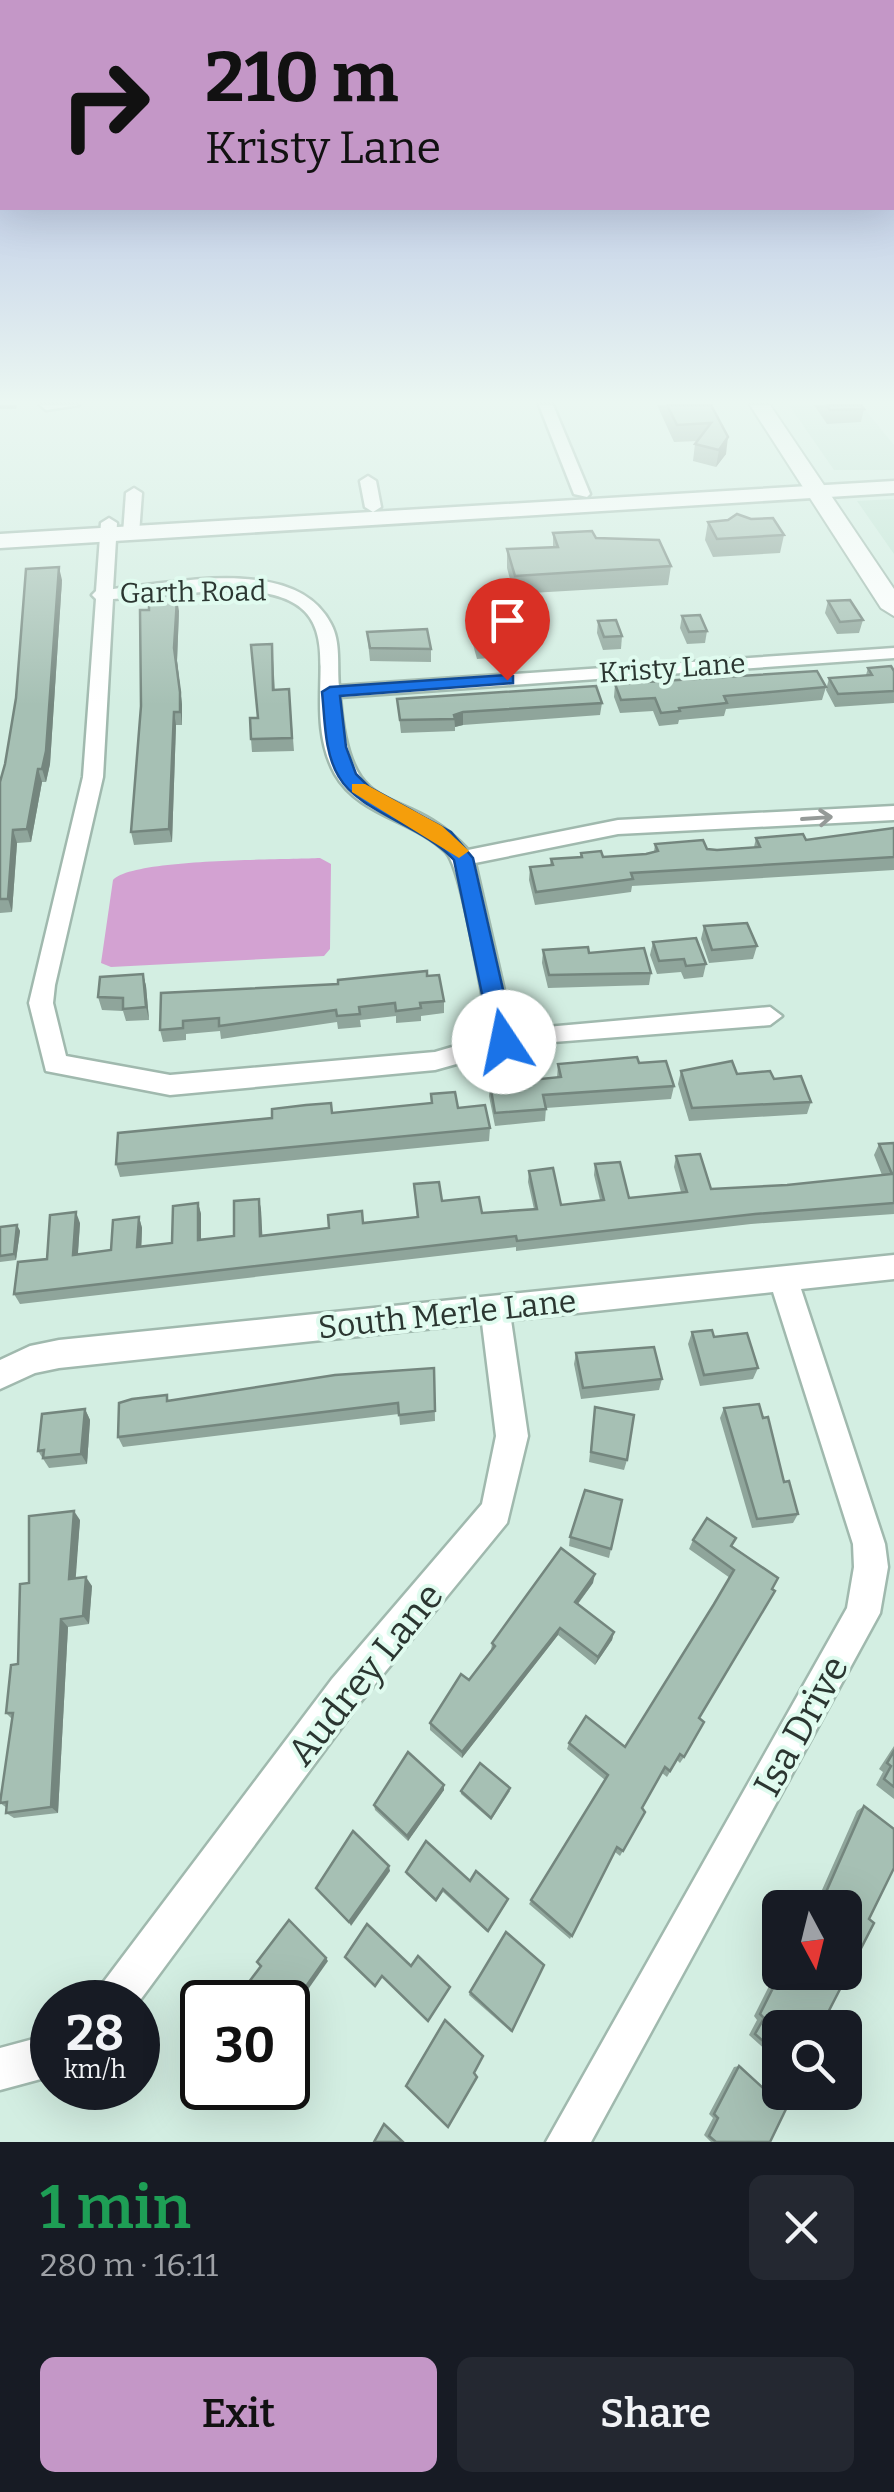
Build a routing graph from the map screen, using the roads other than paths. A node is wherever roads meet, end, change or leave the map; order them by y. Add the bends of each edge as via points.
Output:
1 (129, 505) edge
2 (406, 505) edge
3 (502, 505) edge
4 (828, 505) edge
5 (373, 507) joint
6 (120, 528) junction
7 (0, 529) edge
8 (0, 542) edge
9 (101, 594) junction
10 (894, 608) edge
11 (894, 653) edge
12 (330, 692) junction
13 (894, 813) edge
14 (463, 858) junction
15 (770, 1016) dead end
16 (504, 1042) junction
17 (894, 1267) edge
18 (784, 1280) junction
19 (495, 1310) junction
20 (1, 1373) edge
21 (129, 1980) edge
22 (30, 2060) edge
23 (0, 2068) edge
24 (567, 2142) edge

1 - 6 street
2 - 5 main road
3 - 6 main road
4 - 10 main road
5 - 6 main road
6 - 7 main road
6 - 8 main road
6 - 9 street
9 - 12 street, Garth Road via 230,587 293,592 322,621
9 - 16 street via 93,776 43,984 55,1064 170,1086 435,1061
11 - 12 street, Kristy Lane
12 - 14 street, Garth Road via 347,776 444,836
14 -> 13 street via 604,828
14 - 16 street
15 - 16 street
17 - 18 street, South Merle Lane
18 - 19 street, South Merle Lane
18 - 24 street, Isa Drive via 869,1544 866,1602
19 - 20 street, South Merle Lane via 59,1354
19 - 21 street, Audrey Lane via 512,1436 496,1512 345,1692
22 - 23 street

